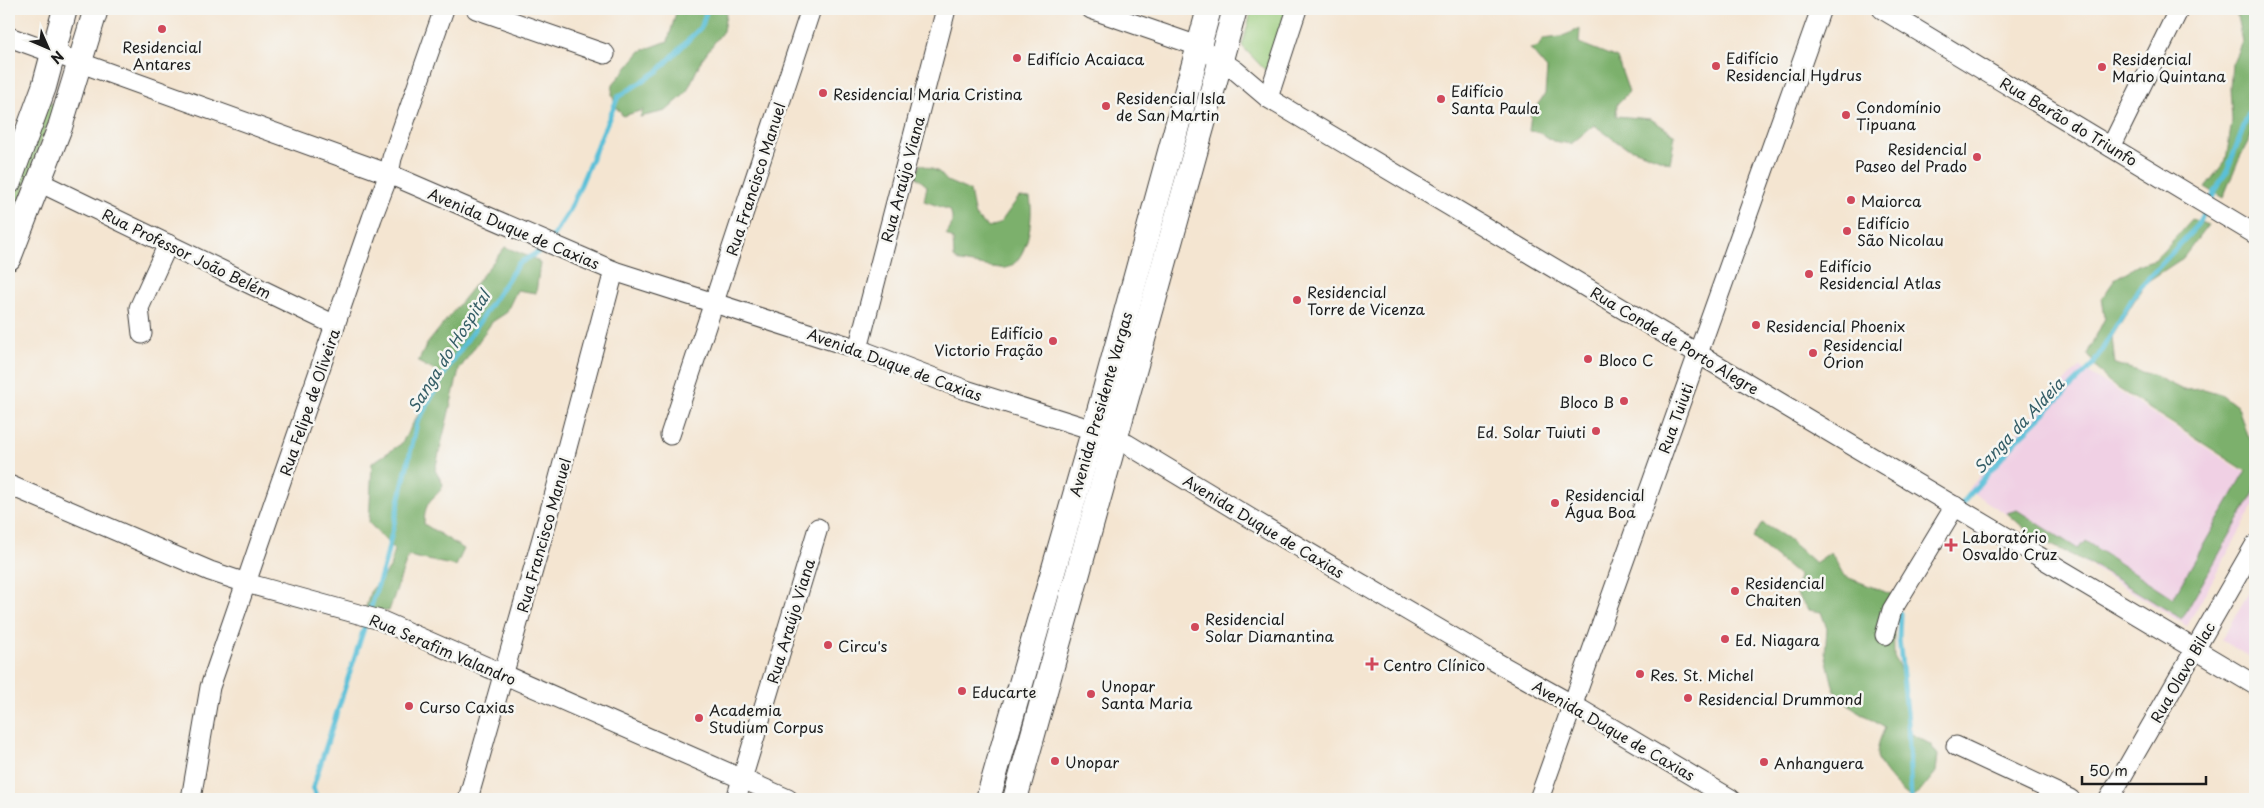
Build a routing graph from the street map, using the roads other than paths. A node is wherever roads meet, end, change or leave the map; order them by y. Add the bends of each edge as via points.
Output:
1 (65, 9) edge
2 (96, 9) edge
3 (444, 9) edge
4 (476, 9) edge
5 (811, 9) edge
6 (946, 9) edge
7 (1091, 9) edge
8 (1208, 9) edge
9 (1235, 9) edge
10 (1297, 9) edge
11 (1821, 9) edge
12 (1882, 9) edge
13 (2179, 9) edge
14 (9, 37) edge
15 (1198, 46) junction
16 (53, 53) junction
17 (605, 54) dead end
18 (1220, 61) junction
19 (80, 62) junction
20 (1268, 98) junction
21 (2111, 147) junction
22 (389, 174) junction
23 (9, 182) edge
24 (39, 182) junction
25 (2255, 234) edge
26 (168, 244) junction
27 (9, 258) edge
28 (614, 271) junction
29 (714, 303) junction
30 (335, 325) junction
31 (142, 334) dead end
32 (858, 349) junction
33 (1698, 353) junction
34 (1093, 430) junction
35 (670, 435) dead end
36 (1114, 439) junction
37 (9, 485) edge
38 (1955, 506) junction
39 (818, 528) dead end
40 (2255, 545) edge
41 (246, 583) junction
42 (1885, 635) dead end
43 (2195, 650) junction
44 (503, 674) junction
45 (2255, 685) edge
46 (1573, 705) junction
47 (1956, 746) dead end
48 (742, 779) junction
49 (191, 799) edge
50 (468, 799) edge
51 (736, 799) edge
52 (788, 799) edge
53 (988, 799) edge
54 (1015, 799) edge
55 (1539, 799) edge
56 (1731, 799) edge
57 (2070, 799) edge
58 (2110, 799) edge

1 - 16 main road
2 - 19 main road
3 - 22 street, Rua Felipe de Oliveira
4 - 17 street
5 - 29 street, Rua Francisco Manuel
6 - 32 street, Rua Araújo Viana
7 - 15 street, Rua Conde de Porto Alegre
8 - 15 main road, Avenida Presidente Vargas
9 - 18 main road, Avenida Presidente Vargas
10 - 20 street
11 - 33 street, Rua Tuiuti
12 - 21 street, Rua Barão do Triunfo
13 - 21 street
14 - 16 street, Avenida Duque de Caxias
15 - 18 street, Rua Conde de Porto Alegre
15 - 34 main road, Avenida Presidente Vargas
16 - 19 street, Avenida Duque de Caxias
16 - 23 main road
18 - 20 street, Rua Conde de Porto Alegre
18 - 36 main road, Avenida Presidente Vargas
19 - 22 street, Avenida Duque de Caxias
19 - 24 main road
20 - 33 street, Rua Conde de Porto Alegre
21 - 25 street, Rua Barão do Triunfo
22 - 28 street, Avenida Duque de Caxias
22 - 30 street, Rua Felipe de Oliveira
24 - 26 street, Rua Professor João Belém
24 - 27 main road
26 - 30 street, Rua Professor João Belém
26 - 31 street via 139,308
28 - 29 street, Avenida Duque de Caxias
28 - 44 street, Rua Francisco Manuel
29 - 32 street, Avenida Duque de Caxias
29 - 35 street, Rua Francisco Manuel
30 - 41 street, Rua Felipe de Oliveira
32 - 34 street, Avenida Duque de Caxias via 966,390
33 - 38 street, Rua Conde de Porto Alegre
33 - 46 street, Rua Tuiuti
34 - 36 street, Avenida Duque de Caxias
34 - 53 main road, Avenida Presidente Vargas
36 - 46 street, Avenida Duque de Caxias
36 - 54 main road, Avenida Presidente Vargas
37 - 41 street, Rua Serafim Valandro via 210,571
38 - 42 street via 1892,610
38 - 43 street, Rua Conde de Porto Alegre
39 - 48 street, Rua Araújo Viana
40 - 43 street, Rua Olavo Bilac
41 - 44 street, Rua Serafim Valandro via 380,620
41 - 49 street, Rua Felipe de Oliveira via 210,687
43 - 45 street, Rua Conde de Porto Alegre
43 - 58 street, Rua Olavo Bilac
44 - 48 street, Rua Serafim Valandro
44 - 50 street, Rua Francisco Manuel
46 - 55 street, Rua Tuiuti
46 - 56 street, Avenida Duque de Caxias
47 - 57 street
48 - 51 street, Rua Araújo Viana
48 - 52 street, Rua Serafim Valandro

